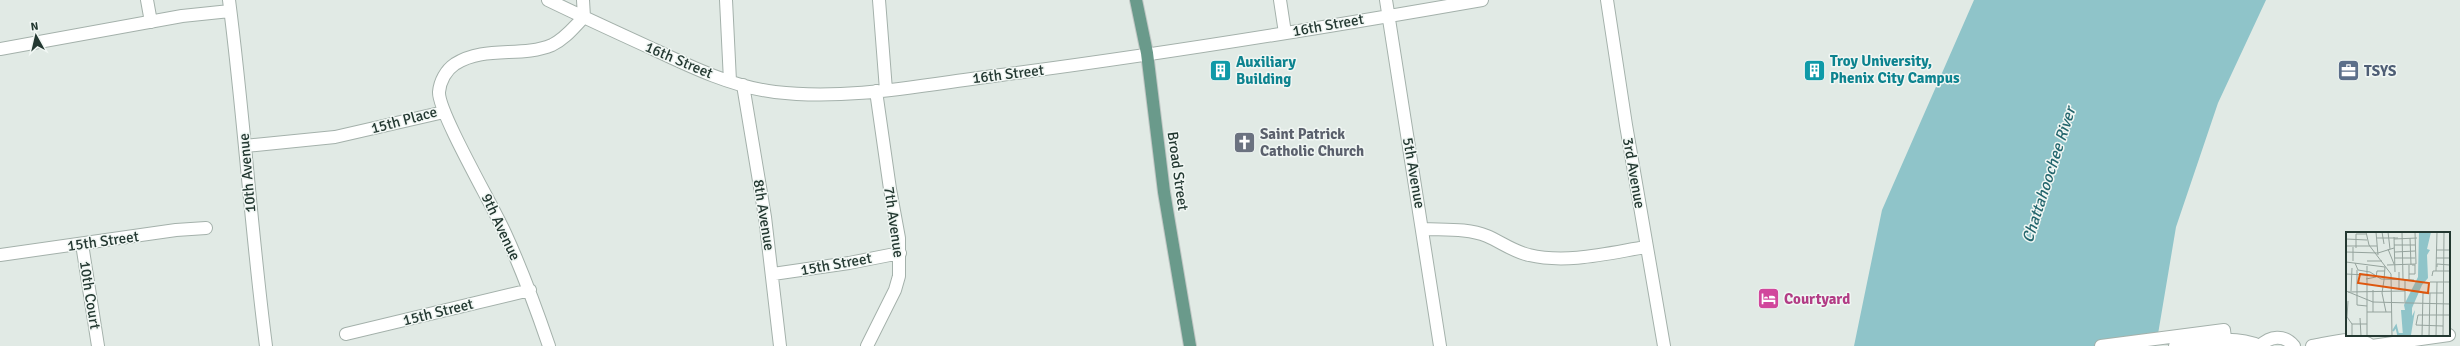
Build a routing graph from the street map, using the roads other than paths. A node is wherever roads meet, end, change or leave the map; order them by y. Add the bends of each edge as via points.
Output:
1 (147, 0) edge
2 (548, 0) edge
3 (583, 0) edge
4 (726, 0) edge
5 (879, 0) edge
6 (1136, 0) edge
7 (1280, 0) edge
8 (1386, 0) edge
9 (1482, 0) edge
10 (1607, 0) edge
11 (229, 5) edge
12 (1388, 14) junction
13 (584, 17) junction
14 (151, 22) junction
15 (1285, 33) junction
16 (0, 49) edge
17 (1147, 53) junction
18 (730, 82) junction
19 (743, 85) junction
20 (881, 90) junction
21 (444, 112) junction
22 (245, 146) junction
23 (206, 228) dead end
24 (1424, 229) junction
25 (82, 244) junction
26 (1646, 247) junction
27 (900, 253) junction
28 (0, 255) edge
29 (773, 274) junction
30 (530, 290) junction
31 (2460, 333) edge
32 (346, 334) dead end
33 (2450, 335) edge
34 (2442, 336) edge
35 (97, 341) edge
36 (2226, 343) edge
37 (2294, 345) edge
38 (266, 346) edge
39 (550, 346) edge
40 (780, 346) edge
41 (867, 346) edge
42 (1190, 346) edge
43 (1440, 346) edge
44 (1664, 346) edge
45 (2101, 346) edge
46 (2175, 346) edge
47 (2260, 346) edge
48 (2312, 346) edge
49 (2372, 346) edge

1 - 14 street
2 - 13 street, 16th Street
3 - 13 street
4 - 18 street
5 - 20 street, 7th Avenue
6 - 17 main road, Broad Street
7 - 15 street
8 - 12 street, 5th Avenue
9 - 12 street, 16th Street
10 - 26 street, 3rd Avenue
11 - 14 street
11 - 22 street, 10th Avenue
12 - 15 street, 16th Street
12 - 24 street, 5th Avenue
13 - 18 street, 16th Street
13 - 21 street, 15th Place via 565,37 552,44 538,49 486,52 467,57 454,65 443,77 439,92
14 - 16 street
15 - 17 street, 16th Street
17 - 20 street, 16th Street via 1084,64
17 - 42 main road, Broad Street via 1164,192
18 - 19 street, 16th Street
19 - 20 street, 16th Street via 774,92 802,94
19 - 29 street, 8th Avenue
20 - 27 street, 7th Avenue
21 - 22 street, 15th Place via 335,137
21 - 30 street, 9th Avenue via 490,201
22 - 38 street, 10th Avenue via 249,206
23 - 25 street, 15th Street
24 - 26 street via 1465,231 1485,236 1528,255 1557,258 1583,257
24 - 43 street, 5th Avenue
25 - 28 street, 15th Street
25 - 35 street, 10th Court
26 - 44 street, 3rd Avenue
27 - 29 street, 15th Street
27 - 41 street, 7th Avenue via 900,276
29 - 40 street, 8th Avenue
30 - 32 street, 15th Street
30 - 39 street, 9th Avenue
31 - 33 street
34 - 49 street
36 - 45 street via 2224,330
36 - 46 street
36 - 47 street via 2248,340
37 - 47 street via 2286,340 2272,338
48 - 49 street via 2355,340 2364,341

